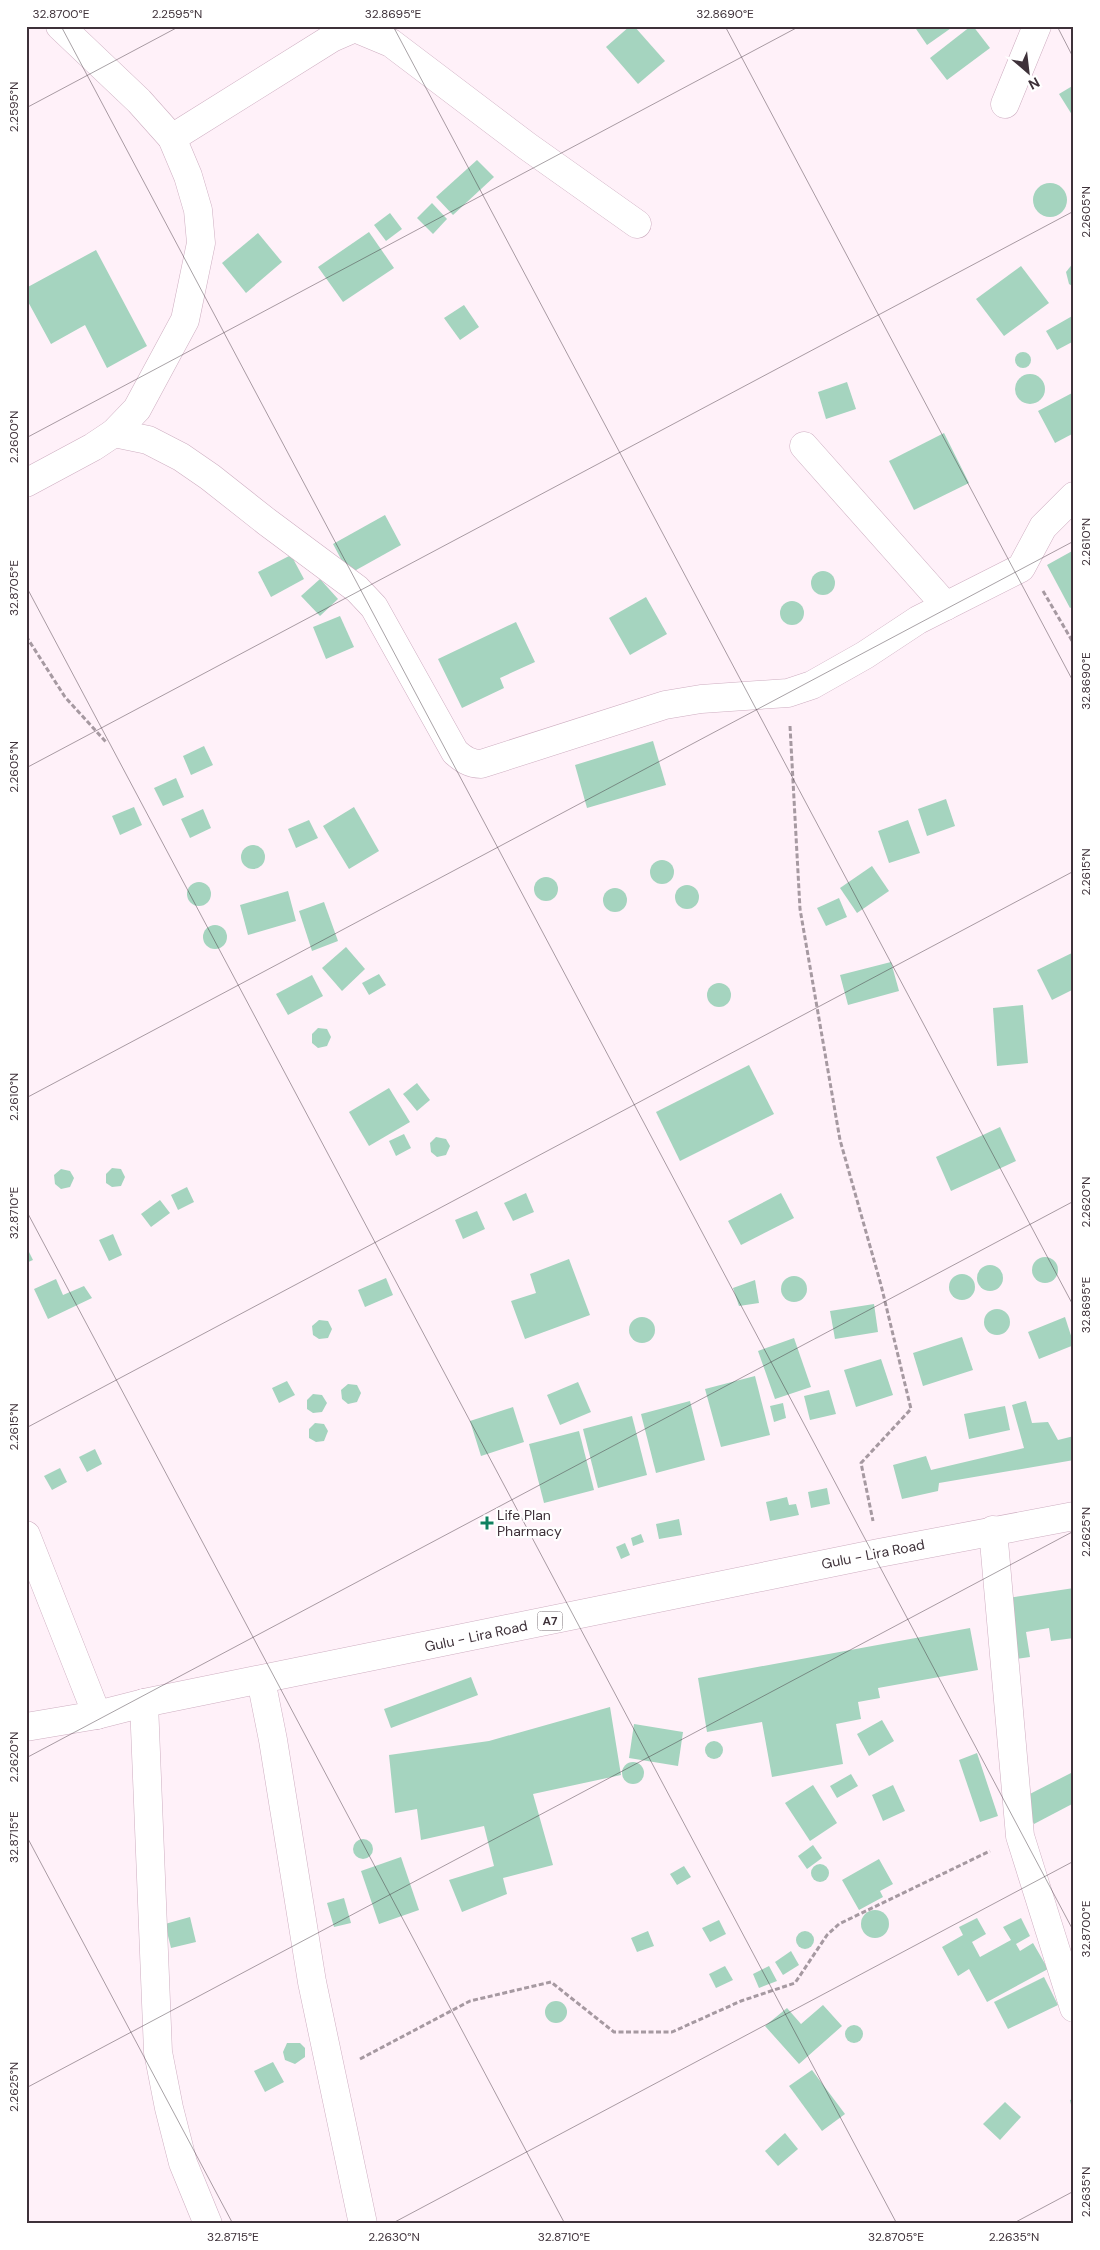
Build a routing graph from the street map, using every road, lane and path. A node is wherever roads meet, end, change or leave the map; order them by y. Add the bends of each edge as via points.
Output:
1 (60, 26) edge
2 (1037, 26) edge
3 (1005, 104) dead end
4 (172, 138) junction
5 (637, 224) dead end
6 (114, 434) junction
7 (804, 446) dead end
8 (26, 483) edge
9 (1074, 496) edge
10 (1020, 568) junction
11 (946, 606) junction
12 (26, 636) edge
13 (1074, 644) edge
14 (788, 693) junction
15 (106, 742) dead end
16 (1074, 1516) edge
17 (993, 1530) junction
18 (26, 1535) edge
19 (879, 1553) junction
20 (261, 1680) junction
21 (144, 1702) junction
22 (97, 1715) junction
23 (26, 1727) edge
24 (1020, 1836) junction
25 (1074, 2008) edge
26 (330, 2074) junction
27 (360, 2222) edge
28 (208, 2224) edge

1 - 4 street via 139,101
2 - 3 street
4 - 5 street via 332,38 355,28 391,43
4 - 6 street via 198,210 201,243 185,320 137,409
6 - 8 street
6 - 14 street via 148,440 181,457 356,589 374,607 388,630 454,752 475,764 665,706 701,699
7 - 11 street
9 - 10 street via 1043,527
10 - 11 street
10 - 13 path via 1036,580
11 - 14 street via 812,685
12 - 15 path via 65,697
14 - 19 path via 800,909 840,1140 882,1285 911,1409 861,1463
16 - 17 street, Gulu - Lira Road / A7
17 - 19 street, Gulu - Lira Road / A7
17 - 24 street
18 - 22 street
19 - 20 street, Gulu - Lira Road / A7
20 - 21 street, Gulu - Lira Road / A7
20 - 26 street
21 - 22 street, Gulu - Lira Road / A7
21 - 28 street via 158,2052 184,2163
22 - 23 street, Gulu - Lira Road / A7
24 - 25 street
24 - 26 path via 839,1924 795,1983 741,2001 672,2032 614,2032 551,1982 470,2001
26 - 27 street

